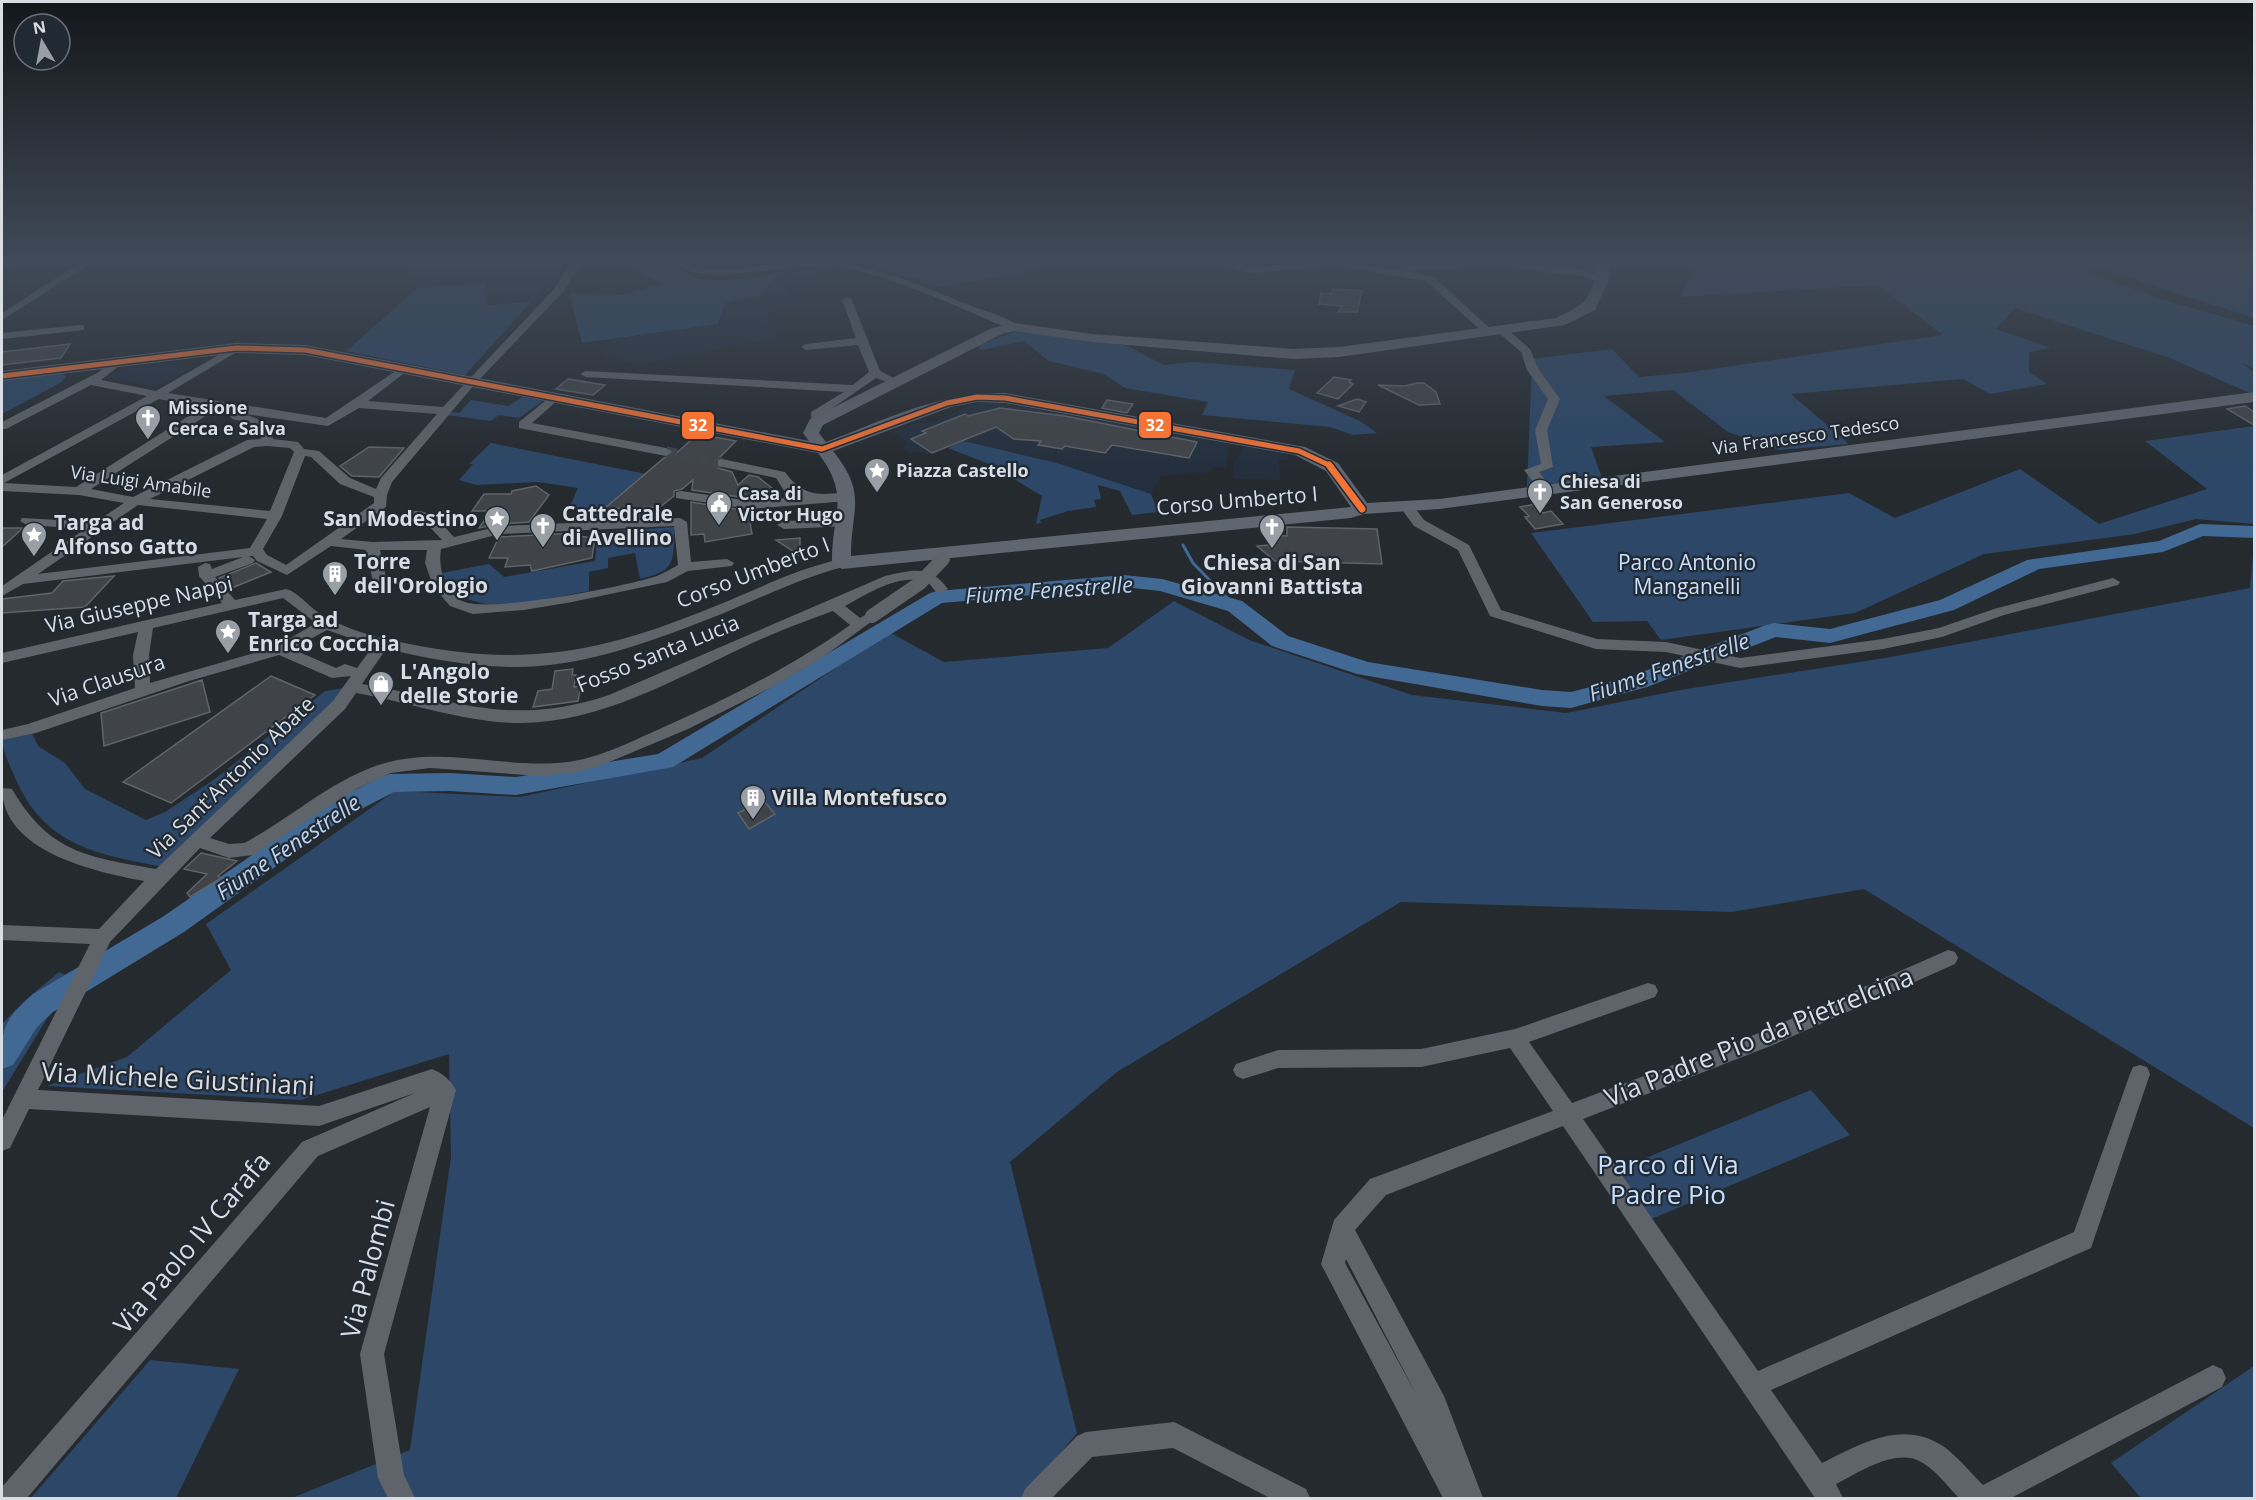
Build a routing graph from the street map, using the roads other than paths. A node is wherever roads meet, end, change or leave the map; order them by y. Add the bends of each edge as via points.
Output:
1 (51, 331) edge
2 (520, 331) edge
3 (858, 331) edge
4 (998, 331) edge
5 (1042, 331) edge
6 (1504, 331) edge
7 (1497, 332) junction
8 (2, 336) edge
9 (862, 341) junction
10 (806, 346) dead end
11 (236, 348) junction
12 (187, 354) junction
13 (208, 365) junction
14 (403, 369) junction
15 (874, 372) junction
16 (89, 373) junction
17 (586, 374) dead end
18 (2, 376) edge
19 (471, 382) junction
20 (895, 382) junction
21 (856, 389) junction
22 (158, 395) junction
23 (2254, 397) edge
24 (555, 398) junction
25 (357, 404) junction
26 (213, 406) junction
27 (448, 411) junction
28 (2, 419) edge
29 (816, 423) junction
30 (2, 426) edge
31 (267, 442) junction
32 (822, 449) junction
33 (300, 452) junction
34 (666, 452) tunnel mouth
35 (722, 463) tunnel mouth
36 (2, 480) edge
37 (2, 487) edge
38 (1546, 489) junction
39 (79, 491) junction
40 (381, 495) junction
41 (681, 495) dead end
42 (847, 497) junction
43 (820, 500) junction
44 (135, 501) junction
45 (1407, 507) junction
46 (1362, 509) junction
47 (413, 514) dead end
48 (275, 516) junction
49 (27, 521) dead end
50 (844, 523) junction
51 (784, 525) dead end
52 (98, 526) junction
53 (329, 542) junction
54 (452, 543) junction
55 (372, 546) junction
56 (434, 546) junction
57 (259, 553) junction
58 (945, 555) junction
59 (209, 559) junction
60 (727, 563) dead end
61 (842, 563) junction
62 (685, 567) junction
63 (287, 572) junction
64 (206, 576) junction
65 (2, 580) edge
66 (17, 580) junction
67 (380, 582) dead end
68 (2113, 582) dead end
69 (941, 589) dead end
70 (2, 592) edge
71 (286, 593) junction
72 (231, 604) junction
73 (835, 605) junction
74 (866, 621) junction
75 (328, 623) junction
76 (146, 626) junction
77 (382, 644) junction
78 (280, 650) junction
79 (2, 658) edge
80 (356, 681) junction
81 (143, 691) junction
82 (2, 735) edge
83 (6, 793) dead end
84 (198, 841) junction
85 (160, 877) junction
86 (4, 933) edge
87 (103, 938) junction
88 (1948, 958) dead end
89 (1648, 992) dead end
90 (1515, 1038) junction
91 (1243, 1070) dead end
92 (2140, 1074) dead end
93 (438, 1084) junction
94 (23, 1099) junction
95 (1569, 1115) junction
96 (2, 1141) edge
97 (1342, 1228) junction
98 (2213, 1378) dead end
99 (1754, 1385) junction
100 (1824, 1489) edge
101 (10, 1498) edge
102 (402, 1498) edge
103 (1034, 1498) edge
104 (1297, 1498) edge
105 (1457, 1498) edge
106 (1470, 1498) edge
107 (1978, 1498) edge
108 (1985, 1498) edge

1 - 8 street
2 - 19 street
3 - 9 street
4 - 20 street
5 - 7 street via 1269,354 1339,352
6 - 7 street
7 - 38 street via 1526,351 1526,358 1554,399 1541,430 1547,467 1530,470
9 - 10 street
9 - 15 street
11 - 12 street
11 - 13 street
11 - 14 street via 305,350
12 - 13 street
12 - 16 street via 118,362
13 - 22 street
14 - 19 street
14 - 25 street
15 - 20 street
15 - 21 street
16 - 18 street
16 - 22 street
16 - 28 street
16 - 30 street
17 - 21 street
19 - 24 street
19 - 27 street
20 - 29 street
21 - 29 street via 815,415
22 - 26 street
22 - 36 street
23 - 38 street, Via Francesco Tedesco
24 - 32 street
24 - 34 street via 523,425
25 - 26 street via 328,422
25 - 27 street
26 - 31 street via 255,421 266,432
26 - 39 street
27 - 40 street via 386,481
29 - 32 street via 811,433
31 - 33 street via 294,446
31 - 44 street via 251,443 226,454
32 - 42 street via 840,473
32 - 46 street via 947,404 977,397 1005,398 1299,451 1332,467
33 - 40 street via 315,454 345,481
33 - 48 street
35 - 43 street via 780,476 790,489
37 - 39 street, Via Luigi Amabile
38 - 45 street, Via Francesco Tedesco
39 - 44 street, Via Luigi Amabile
40 - 53 street via 381,504
41 - 43 street via 750,505
42 - 43 street
42 - 50 street
44 - 48 street, Via Luigi Amabile
44 - 52 street
45 - 46 street, Via Francesco Tedesco
45 - 68 street via 1419,523 1464,548 1495,613 1596,644 1666,647 1740,663 1942,632 1999,612
46 - 58 street, Corso Umberto I
47 - 54 street via 427,517
48 - 57 street via 256,549
49 - 52 street
50 - 51 street
50 - 61 street
52 - 66 street
53 - 55 street
53 - 63 street
54 - 56 street
54 - 62 street via 500,530 680,522
55 - 56 street
55 - 67 street
56 - 62 street via 432,562 438,583 455,603 473,610 572,598 662,579
57 - 59 street
57 - 63 street
57 - 64 street
58 - 61 street, Corso Umberto I
58 - 74 street, bridge via 920,583
59 - 64 street via 204,566
59 - 66 street
60 - 62 street
61 - 77 street, Corso Umberto I via 816,569 676,627 579,657 477,661
63 - 71 street
64 - 72 street
65 - 66 street
66 - 70 street
69 - 73 street, Fosso Santa Lucia via 934,579 919,575 895,578 880,581
71 - 72 street, Via Giuseppe Nappi
71 - 75 street, Corso Umberto I
72 - 76 street, Via Giuseppe Nappi
73 - 74 street
73 - 80 street, Fosso Santa Lucia via 611,701 560,714 490,716 435,706
74 - 84 street via 703,717 612,756 560,770 428,762 387,768 247,850 229,851
75 - 77 street, Corso Umberto I
75 - 78 street, Via Clausura
76 - 79 street, Via Giuseppe Nappi
76 - 81 street via 141,655
77 - 80 street, Via Sant'Antonio Abate
78 - 80 street, Fosso Santa Lucia via 337,674 345,669
78 - 81 street, Via Clausura via 229,662
80 - 84 street, Via Sant'Antonio Abate via 339,705
81 - 82 street, Via Clausura
83 - 85 street via 36,836 67,854 94,864
84 - 85 street, Via Sant'Antonio Abate
85 - 87 street, Via Sant'Antonio Abate
86 - 87 street
87 - 94 street, Via Sant'Antonio Abate
88 - 95 street, Via Padre Pio da Pietrelcina via 1766,1038
89 - 90 street
90 - 91 street via 1421,1058 1278,1059
90 - 95 street
92 - 99 street via 2083,1240
93 - 94 street, Via Michele Giustiniani via 319,1116
93 - 101 street, Via Paolo IV Carafa via 310,1149
93 - 102 street, Via Palombi via 372,1354 391,1478
94 - 96 street, Via Sant'Antonio Abate
95 - 97 street, Via Padre Pio da Pietrelcina via 1378,1187
95 - 99 street
97 - 105 street, Via Padre Pio da Pietrelcina via 1333,1264
97 - 106 street via 1435,1405
98 - 108 street
99 - 100 street
100 - 107 street via 1893,1445 1917,1448 1940,1462
103 - 104 street via 1086,1445 1174,1435

